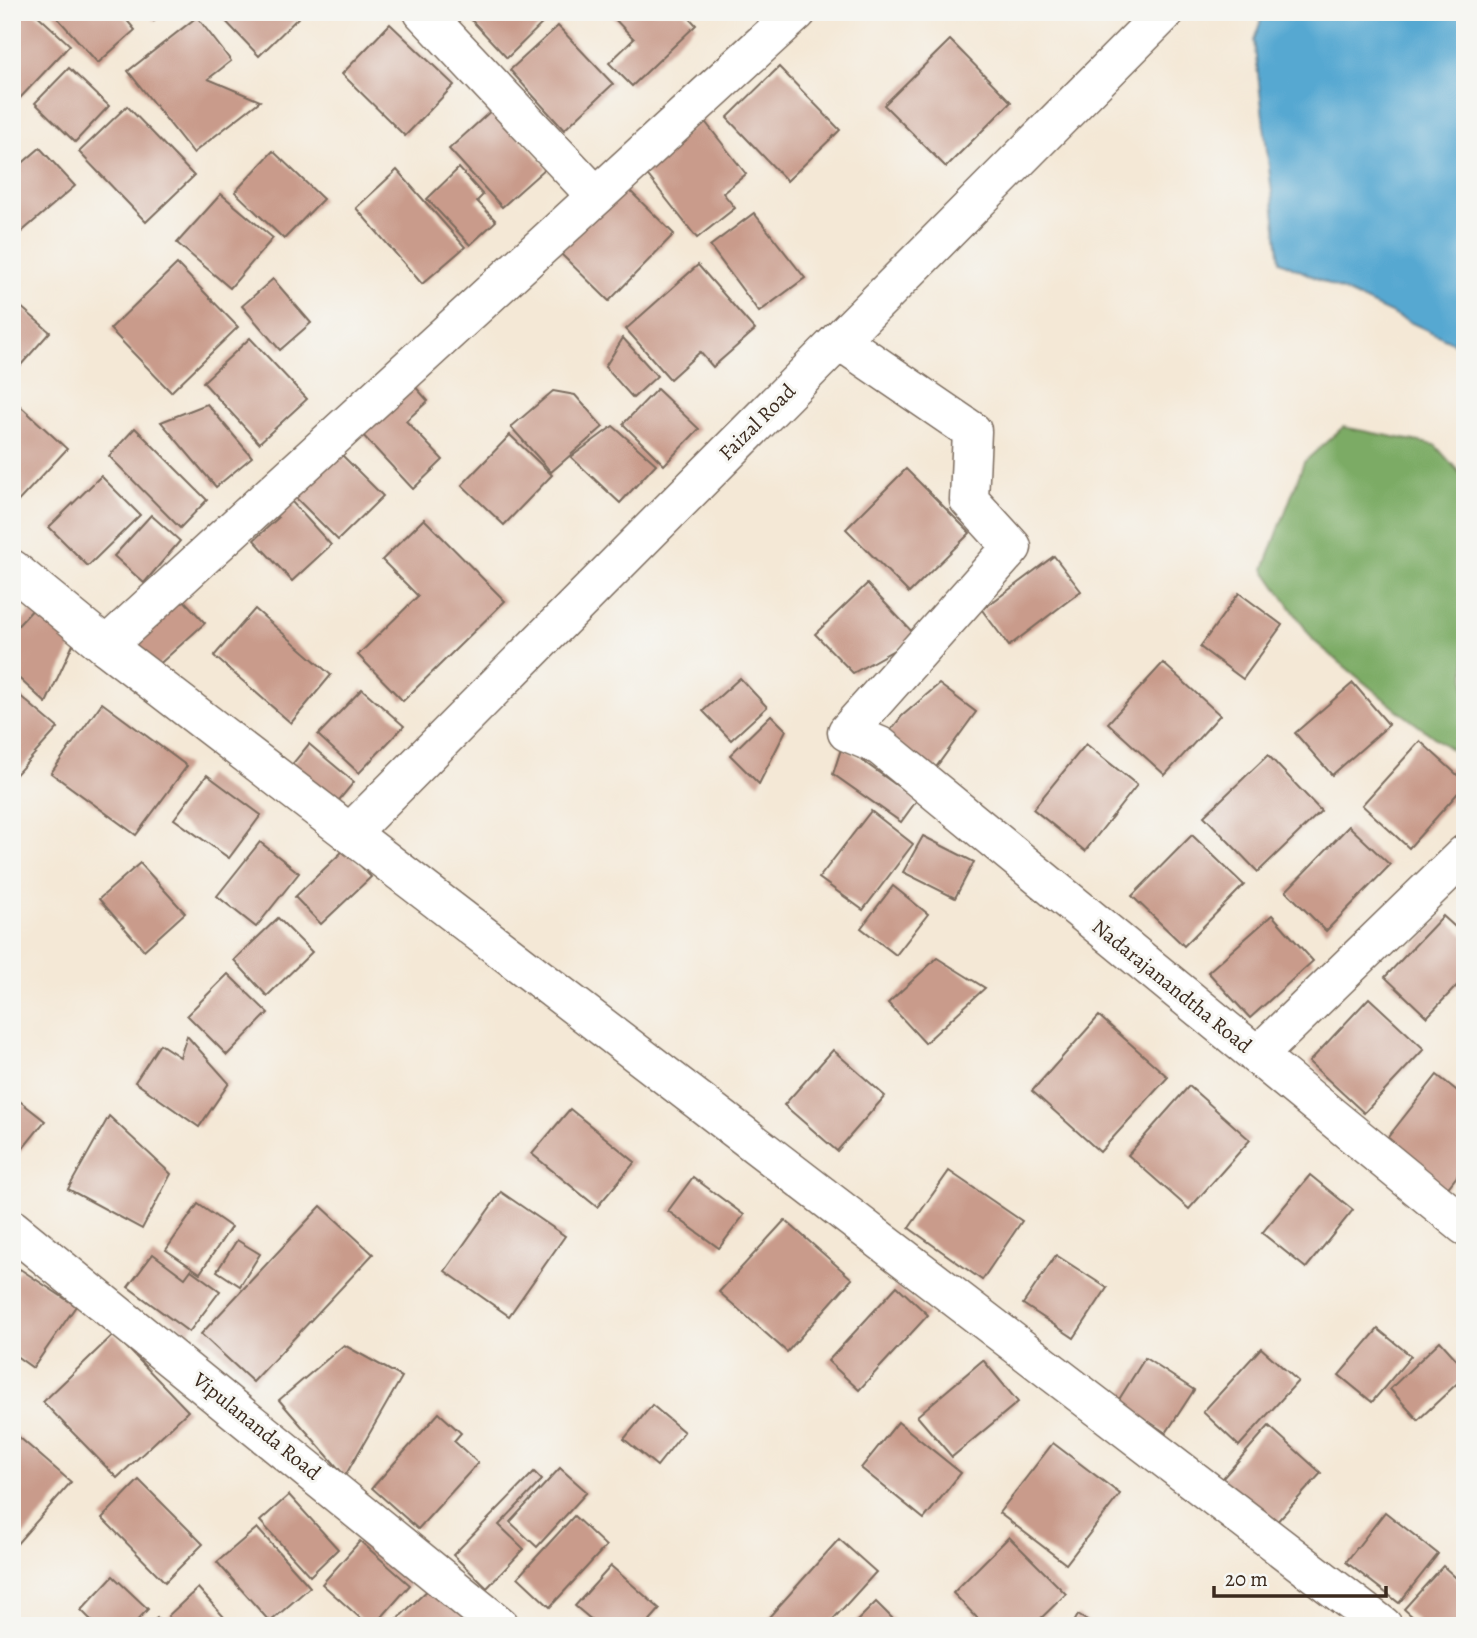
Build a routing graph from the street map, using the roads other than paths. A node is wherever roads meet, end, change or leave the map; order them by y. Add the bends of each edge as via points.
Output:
1 (423, 12) edge
2 (797, 12) edge
3 (1165, 12) edge
4 (596, 196) junction
5 (839, 340) junction
6 (12, 569) edge
7 (106, 646) junction
8 (350, 833) junction
9 (1465, 854) edge
10 (1257, 1056) junction
11 (1465, 1226) edge
12 (12, 1228) edge
13 (500, 1626) edge
14 (1383, 1626) edge

1 - 4 street
2 - 4 street
3 - 5 street, Faizal Road
4 - 7 street
5 - 8 street, Faizal Road
5 - 10 street, Nadarajanandtha Road via 972,431 969,500 1012,547 847,732 880,746
6 - 7 street
7 - 8 street
8 - 14 street
9 - 10 street
10 - 11 street, Nadarajanandtha Road
12 - 13 street, Vipulananda Road

